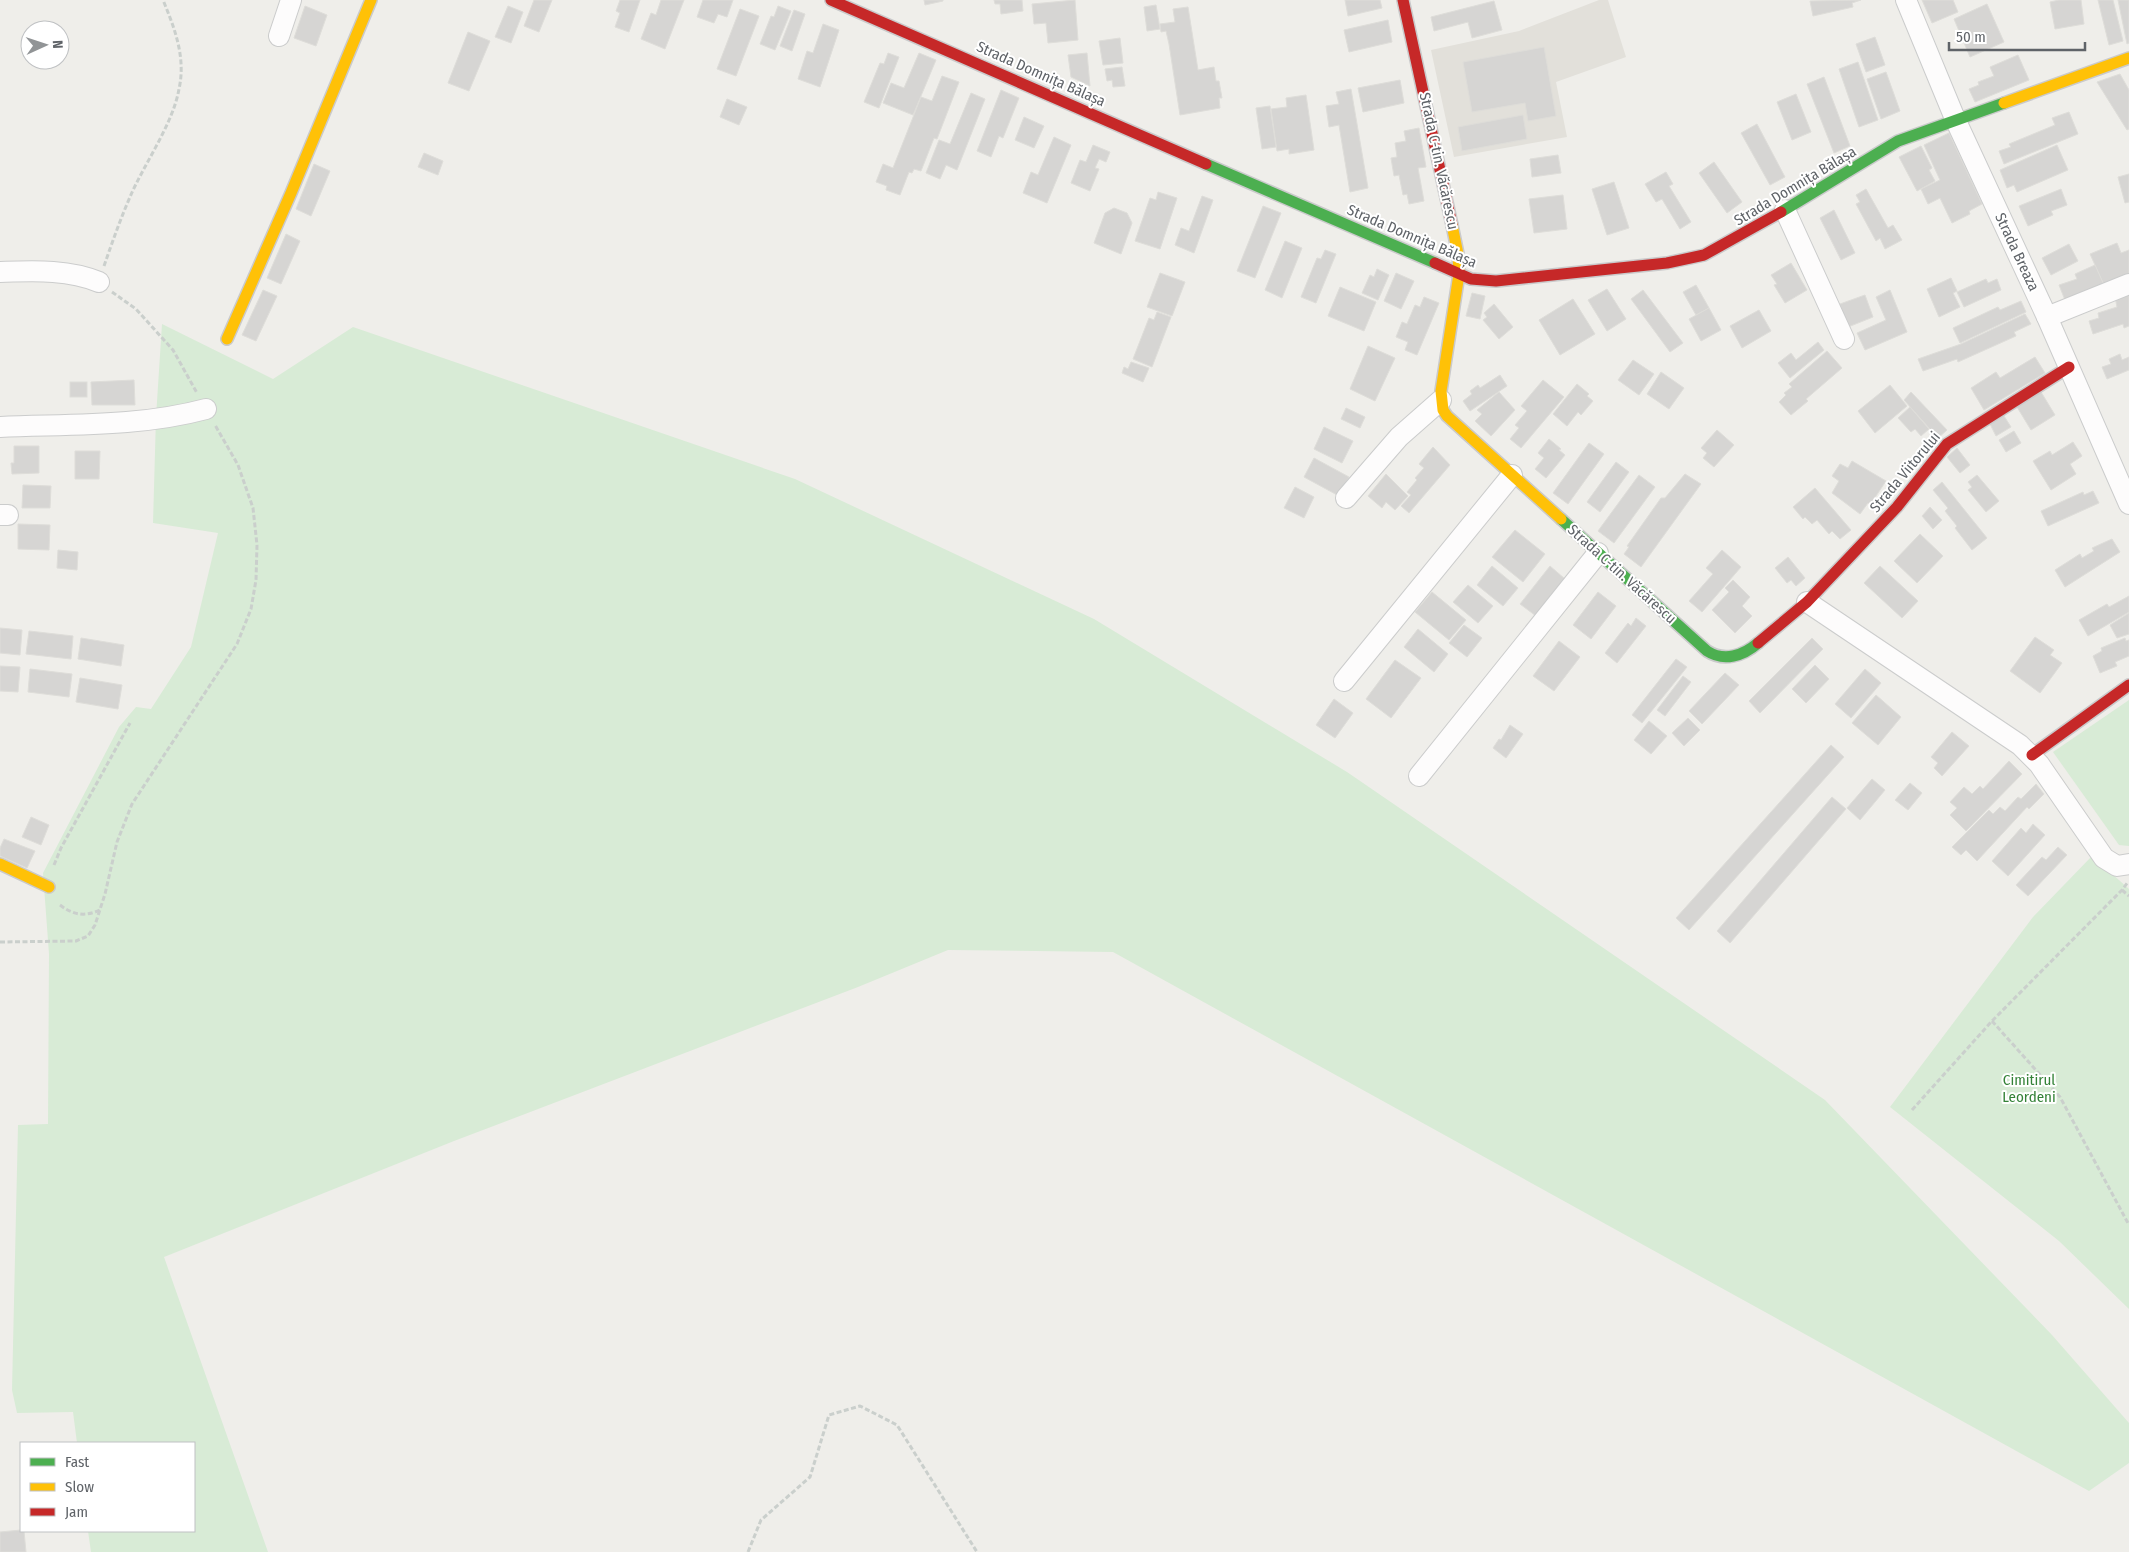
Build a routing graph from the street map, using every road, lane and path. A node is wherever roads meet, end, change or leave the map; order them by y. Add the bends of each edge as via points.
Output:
1 (164, 0) edge
2 (291, 0) edge
3 (371, 0) edge
4 (831, 0) edge
5 (1403, 0) edge
6 (1906, 0) edge
7 (279, 36) dead end
8 (2129, 58) edge
9 (1956, 121) junction
10 (1785, 210) junction
11 (0, 272) edge
12 (1459, 274) junction
13 (99, 282) junction
14 (2129, 284) edge
15 (2047, 317) junction
16 (227, 339) dead end
17 (1844, 339) dead end
18 (2069, 367) junction
19 (1441, 400) junction
20 (206, 409) junction
21 (0, 427) edge
22 (1512, 475) junction
23 (1346, 498) dead end
24 (2129, 504) edge
25 (1598, 553) junction
26 (1807, 602) junction
27 (1344, 681) dead end
28 (2129, 684) edge
29 (130, 723) dead end
30 (2032, 755) junction
31 (1419, 776) dead end
32 (0, 864) edge
33 (2129, 864) edge
34 (2129, 880) edge
35 (49, 887) junction
36 (2122, 890) junction
37 (2129, 896) edge
38 (100, 910) junction
39 (0, 942) edge
40 (1992, 1021) junction
41 (1912, 1110) dead end
42 (2129, 1225) edge
43 (748, 1552) edge
44 (978, 1552) edge

1 - 13 path via 178,39 182,64 179,90 130,197
2 - 7 street
3 - 16 street
4 - 12 street, Strada Domnița Bălașa
5 - 12 street, Strada C-tin. Văcărescu via 1448,205
6 - 9 street, Strada Breaza
8 - 9 street, Strada Domnița Bălașa
9 - 10 street, Strada Domnița Bălașa via 1898,141
9 - 15 street, Strada Breaza
10 - 12 street, Strada Domnița Bălașa via 1726,245 1686,260 1496,281
10 - 17 street
11 - 13 street via 63,273
12 - 19 street, Strada C-tin. Văcărescu
13 - 20 path via 136,309 173,350
14 - 15 street
15 - 18 street, Strada Breaza
18 - 24 street, Strada Breaza
18 - 26 street, Strada Viitorului via 1947,444 1897,507
19 - 22 street, Strada C-tin. Văcărescu via 1448,416
19 - 23 street via 1399,437
20 - 21 street via 137,422
20 - 38 path via 238,464 253,508 257,545 252,610 237,644 132,804
22 - 25 street, Strada C-tin. Văcărescu
22 - 27 street
25 - 26 street, Strada C-tin. Văcărescu via 1715,656 1730,657 1745,652
25 - 31 street
26 - 30 street
28 - 30 street
29 - 35 path via 61,848
30 - 33 street via 2104,858 2117,866
32 - 35 street
34 - 36 path
35 - 38 path via 57,902 76,914 90,915
36 - 37 path
36 - 40 path
38 - 39 path via 88,936 76,941
40 - 41 path
40 - 42 path via 2060,1097
43 - 44 path via 761,1520 810,1477 829,1415 860,1406 897,1426

